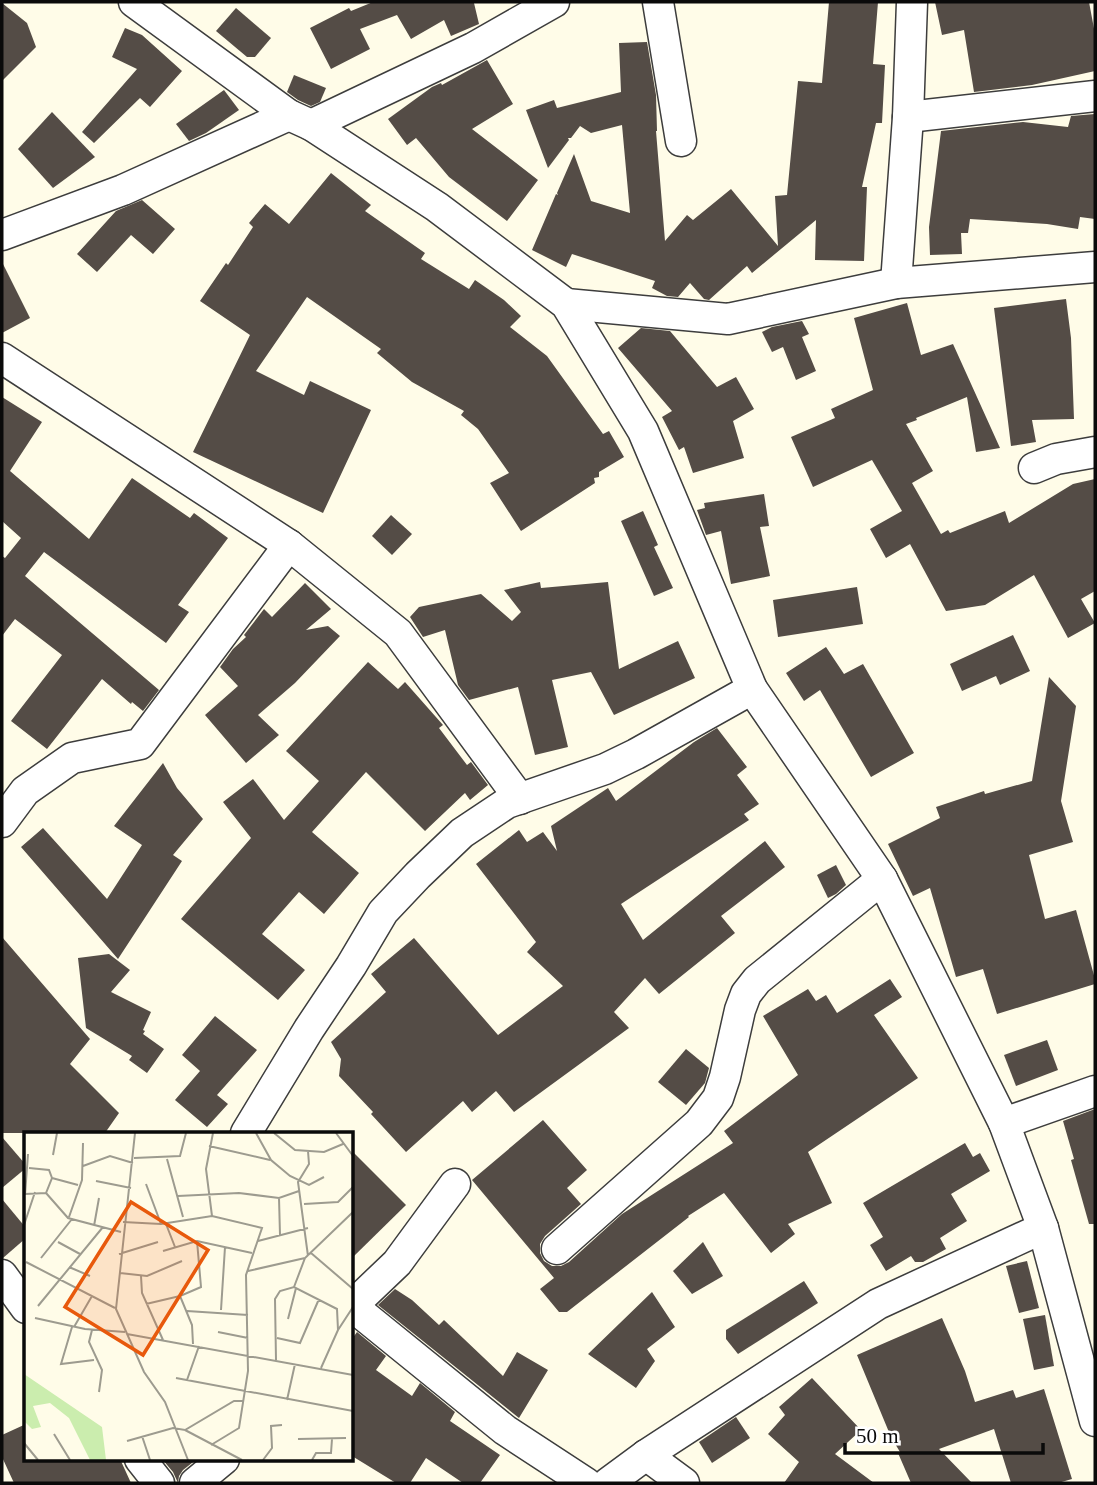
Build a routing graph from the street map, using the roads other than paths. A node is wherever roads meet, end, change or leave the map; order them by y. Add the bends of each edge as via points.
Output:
1 (134, 2) edge
2 (554, 2) edge
3 (658, 2) edge
4 (912, 2) edge
5 (1095, 96) edge
6 (908, 117) junction
7 (300, 120) junction
8 (681, 141) dead end
9 (2, 235) edge
10 (1095, 267) edge
11 (895, 283) junction
12 (566, 304) junction
13 (2, 358) edge
14 (1095, 452) edge
15 (1034, 468) dead end
16 (289, 545) junction
17 (752, 689) junction
18 (520, 799) junction
19 (2, 822) edge
20 (882, 879) junction
21 (1095, 1091) edge
22 (1004, 1123) junction
23 (247, 1132) edge
24 (455, 1184) dead end
25 (1043, 1228) junction
26 (558, 1249) dead end
27 (2, 1275) edge
28 (354, 1304) edge
29 (24, 1305) edge
30 (354, 1308) edge
31 (1095, 1422) edge
32 (646, 1455) junction
33 (142, 1460) edge
34 (223, 1460) edge
35 (159, 1483) edge
36 (195, 1483) edge
37 (586, 1483) edge
38 (608, 1483) edge
39 (684, 1483) edge

1 - 7 street
2 - 7 street via 472,48
3 - 8 street
4 - 6 street
5 - 6 street
6 - 11 street
7 - 9 street
7 - 12 street via 437,207
10 - 11 street
11 - 12 street via 728,319
12 - 17 street via 643,431
13 - 16 street
14 - 15 street
16 - 18 street via 398,633
16 - 19 street via 140,744 72,758 26,791
17 - 18 street via 605,769
17 - 20 street
18 - 23 street via 506,803 463,833 383,912
20 - 22 street
20 - 26 street via 757,980 740,1010 718,1098 699,1123
21 - 22 street
22 - 25 street
24 - 28 street via 397,1263
25 - 31 street
25 - 32 street via 878,1304
27 - 29 street
30 - 37 street via 505,1430
32 - 38 street
32 - 39 street
33 - 35 street
34 - 36 street

